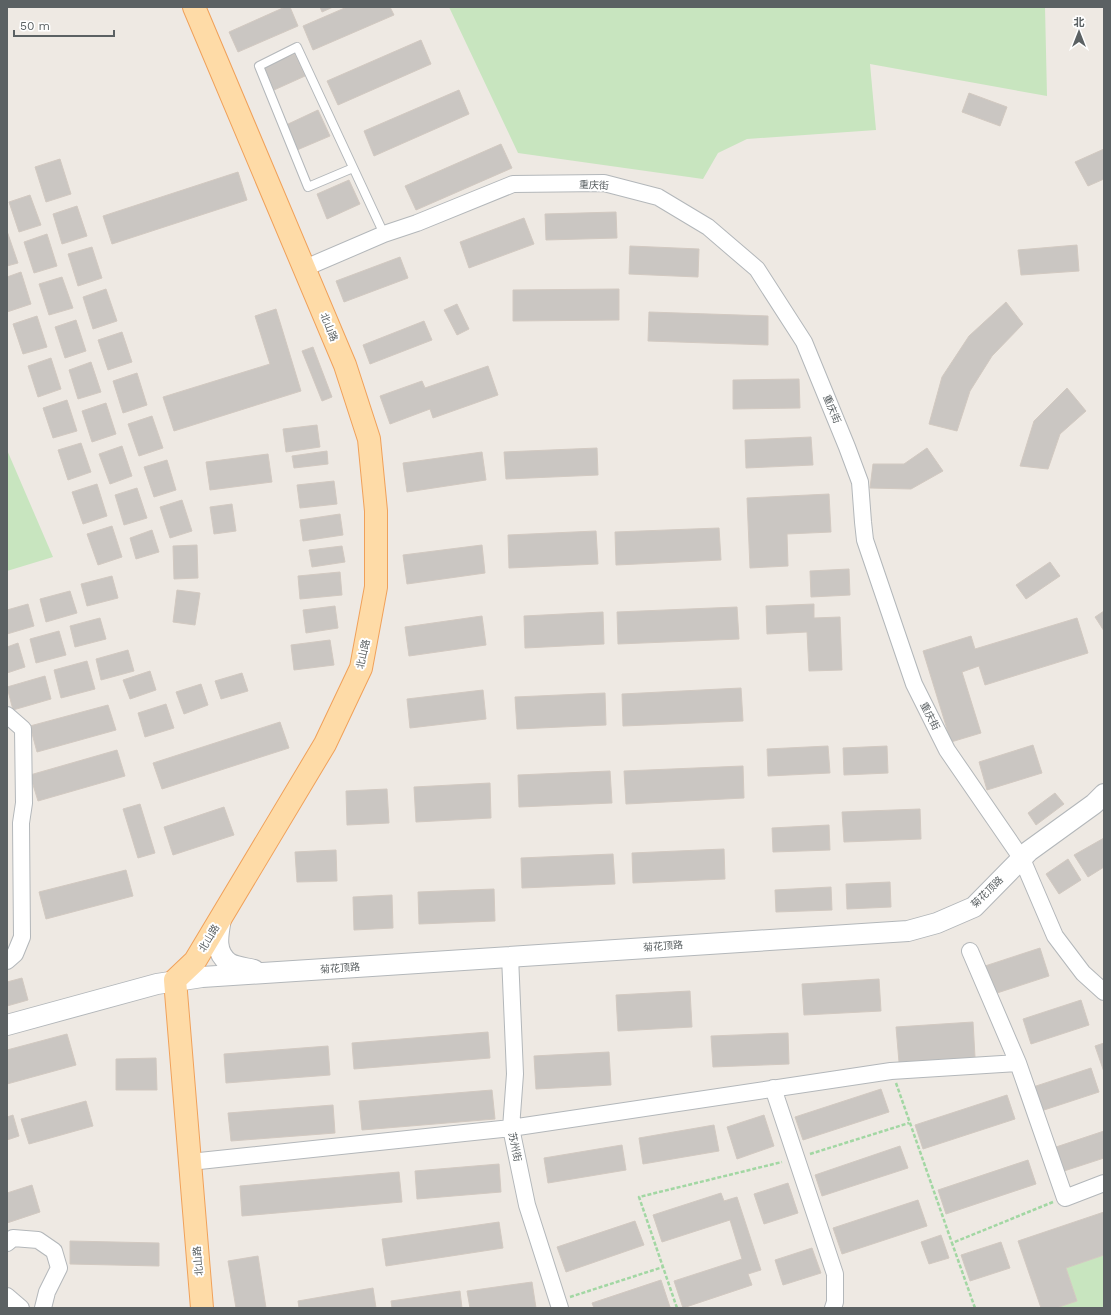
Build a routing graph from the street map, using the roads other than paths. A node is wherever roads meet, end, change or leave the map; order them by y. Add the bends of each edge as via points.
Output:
1 (194, 7) edge
2 (353, 168) junction
3 (384, 234) junction
4 (305, 268) junction
5 (7, 716) edge
6 (1104, 794) edge
7 (1022, 859) junction
8 (221, 917) junction
9 (970, 951) dead end
10 (510, 956) junction
11 (7, 961) edge
12 (263, 973) junction
13 (175, 980) junction
14 (126, 992) junction
15 (1104, 992) edge
16 (7, 1025) edge
17 (180, 1035) junction
18 (1018, 1063) junction
19 (773, 1088) junction
20 (510, 1128) junction
21 (190, 1162) junction
22 (1104, 1183) edge
23 (7, 1243) edge
24 (7, 1296) edge
25 (559, 1304) edge
26 (21, 1308) edge
27 (43, 1308) edge
28 (202, 1308) edge
29 (833, 1308) edge

1 - 4 main road, 北山路
2 - 2 lane via 297,47 259,66 308,187
2 - 3 lane
3 - 4 street, 重庆街
3 - 7 street, 重庆街 via 513,184 604,183 658,198 708,227 757,269 804,342 847,447 860,482 865,540 914,684 947,750
4 - 8 main road, 北山路 via 345,365 369,439 376,511 376,587 361,668 325,744
5 - 11 street via 23,729 24,803 21,823 22,937 14,954
6 - 7 street, 菊花顶路
7 - 10 street, 菊花顶路 via 974,907 937,923 908,931
7 - 15 street, 重庆街 via 1055,936 1083,973
8 - 12 street via 217,942 221,954 230,963
8 - 13 main road, 北山路 via 195,960
9 - 18 street
10 - 12 street, 菊花顶路
10 - 20 street, 苏州街 via 515,1074
12 - 13 street, 菊花顶路
13 - 14 street, 菊花顶路
13 - 17 main road, 北山路
14 - 16 street
14 - 17 street via 152,990 160,995 168,1002
17 - 21 main road, 北山路
18 - 19 street via 892,1071
18 - 22 street via 1065,1198
19 - 20 street
19 - 29 street via 835,1274
20 - 21 street
20 - 25 street, 苏州街 via 527,1205
21 - 28 main road, 北山路
23 - 27 street via 13,1238 38,1240 54,1251 59,1268
24 - 26 street

